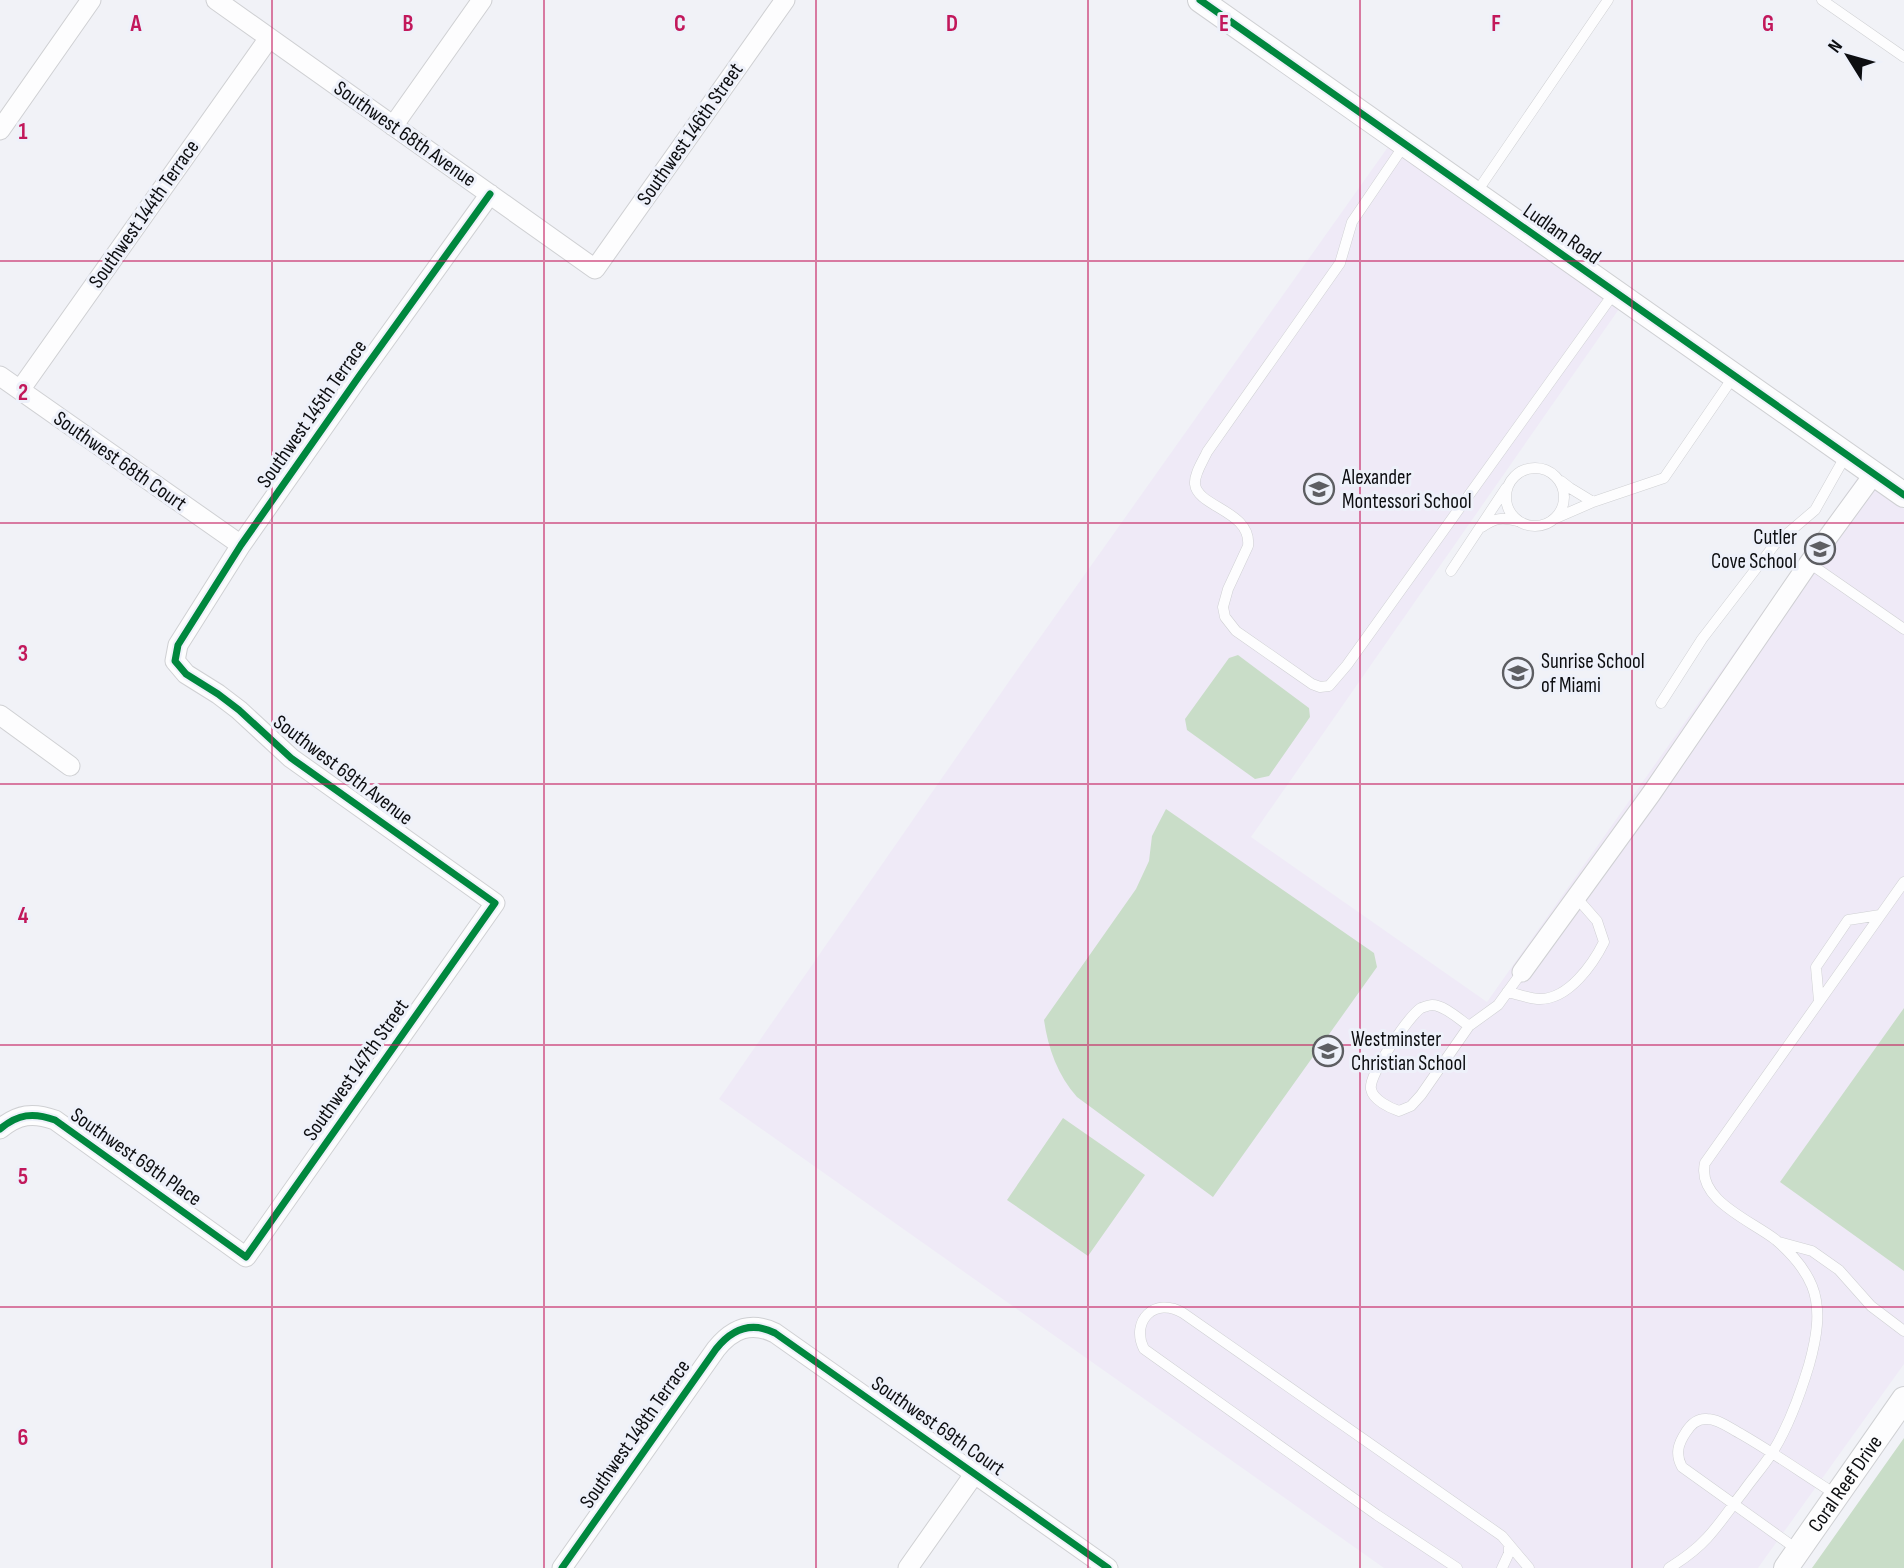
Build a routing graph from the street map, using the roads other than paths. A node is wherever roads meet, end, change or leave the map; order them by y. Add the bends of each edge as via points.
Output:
1 (91, 0) edge
2 (216, 0) edge
3 (482, 0) edge
4 (785, 0) edge
5 (1200, 0) edge
6 (1608, 0) edge
7 (1822, 0) edge
8 (269, 38) junction
9 (1904, 57) edge
10 (393, 126) junction
11 (0, 130) edge
12 (1405, 144) junction
13 (490, 194) junction
14 (1476, 194) junction
15 (595, 269) joint
16 (1615, 293) junction
17 (0, 376) edge
18 (1734, 376) junction
19 (20, 390) junction
20 (1846, 454) junction
21 (1874, 474) junction
22 (1556, 476) junction
23 (1508, 485) junction
24 (1904, 495) edge
25 (1593, 502) junction
26 (1554, 519) junction
27 (1517, 521) junction
28 (1479, 529) junction
29 (241, 545) junction
30 (1809, 563) junction
31 (1451, 571) dead end
32 (1904, 629) edge
33 (175, 661) joint
34 (1661, 703) dead end
35 (0, 715) edge
36 (71, 766) dead end
37 (1904, 882) edge
38 (1576, 897) junction
39 (495, 904) joint
40 (1880, 915) junction
41 (1522, 972) joint
42 (1507, 992) junction
43 (1819, 1001) junction
44 (1469, 1026) junction
45 (0, 1129) edge
46 (1777, 1241) junction
47 (246, 1257) joint
48 (743, 1328) joint
49 (1904, 1331) edge
50 (1904, 1399) edge
51 (1772, 1452) junction
52 (975, 1473) junction
53 (1837, 1495) junction
54 (1733, 1505) junction
55 (1509, 1545) junction
56 (1792, 1559) edge
57 (562, 1568) edge
58 (908, 1568) edge
59 (1108, 1568) edge
60 (1457, 1568) edge
61 (1502, 1568) edge
62 (1529, 1568) edge
63 (1669, 1568) edge

1 - 11 street
2 - 8 street, Southwest 68th Avenue
3 - 10 street
4 - 15 street, Southwest 146th Street
5 - 12 street, Ludlam Road
6 - 14 lane
7 - 9 lane
8 - 10 street, Southwest 68th Avenue
8 - 19 street, Southwest 144th Terrace
10 - 13 street, Southwest 68th Avenue
12 - 14 street, Ludlam Road
12 - 16 lane via 1352,222 1340,263 1207,452 1196,476 1199,494 1236,519 1248,539 1223,607 1236,631 1312,684 1329,686
13 - 15 street, Southwest 68th Avenue
13 - 29 street, Southwest 145th Terrace
14 - 16 street, Ludlam Road
16 - 18 street, Ludlam Road
17 - 19 street, Southwest 68th Court
18 - 20 street, Ludlam Road
18 - 25 lane via 1664,478
19 - 29 street, Southwest 68th Court
20 - 21 street, Ludlam Road
20 - 34 lane via 1815,510 1774,544 1702,639
21 - 24 street, Ludlam Road
21 - 30 street
22 - 23 lane via 1530,468
22 - 25 lane
22 - 26 lane via 1564,502
23 - 27 lane via 1506,505
23 - 28 lane
25 - 26 lane
26 - 27 lane via 1536,527
27 - 28 lane via 1494,519
28 - 31 lane
29 - 33 street, Southwest 145th Terrace via 178,645
30 - 32 lane
30 - 38 street
33 - 39 street, Southwest 69th Avenue via 291,758
35 - 36 street
37 - 40 lane
38 - 41 street
38 - 42 lane via 1597,921 1604,942 1596,958 1559,994 1541,999
39 - 47 street, Southwest 147th Street
40 - 43 lane
40 - 43 lane via 1849,920 1816,967
41 - 42 lane
42 - 44 lane via 1498,1005
43 - 46 lane via 1704,1167 1706,1182 1717,1199
44 - 44 lane via 1440,1007 1422,1007 1378,1065 1372,1076 1373,1095 1399,1111 1410,1106
45 - 47 street, Southwest 69th Place via 19,1116 55,1120
46 - 49 lane via 1812,1251 1839,1270 1871,1306
46 - 51 lane via 1807,1275 1817,1318 1798,1399
48 - 52 street, Southwest 69th Court via 775,1333
48 - 57 street, Southwest 148th Terrace via 716,1349
50 - 53 street, Coral Reef Drive
51 - 53 lane
51 - 54 lane
51 - 54 lane via 1714,1420 1699,1419 1689,1427 1678,1447 1680,1464
52 - 58 street
52 - 59 street, Southwest 69th Court
53 - 56 street, Coral Reef Drive
54 - 56 lane
54 - 63 lane via 1707,1539
55 - 60 lane via 1183,1313 1165,1306 1147,1315 1139,1333 1144,1349
55 - 61 lane
55 - 62 lane

